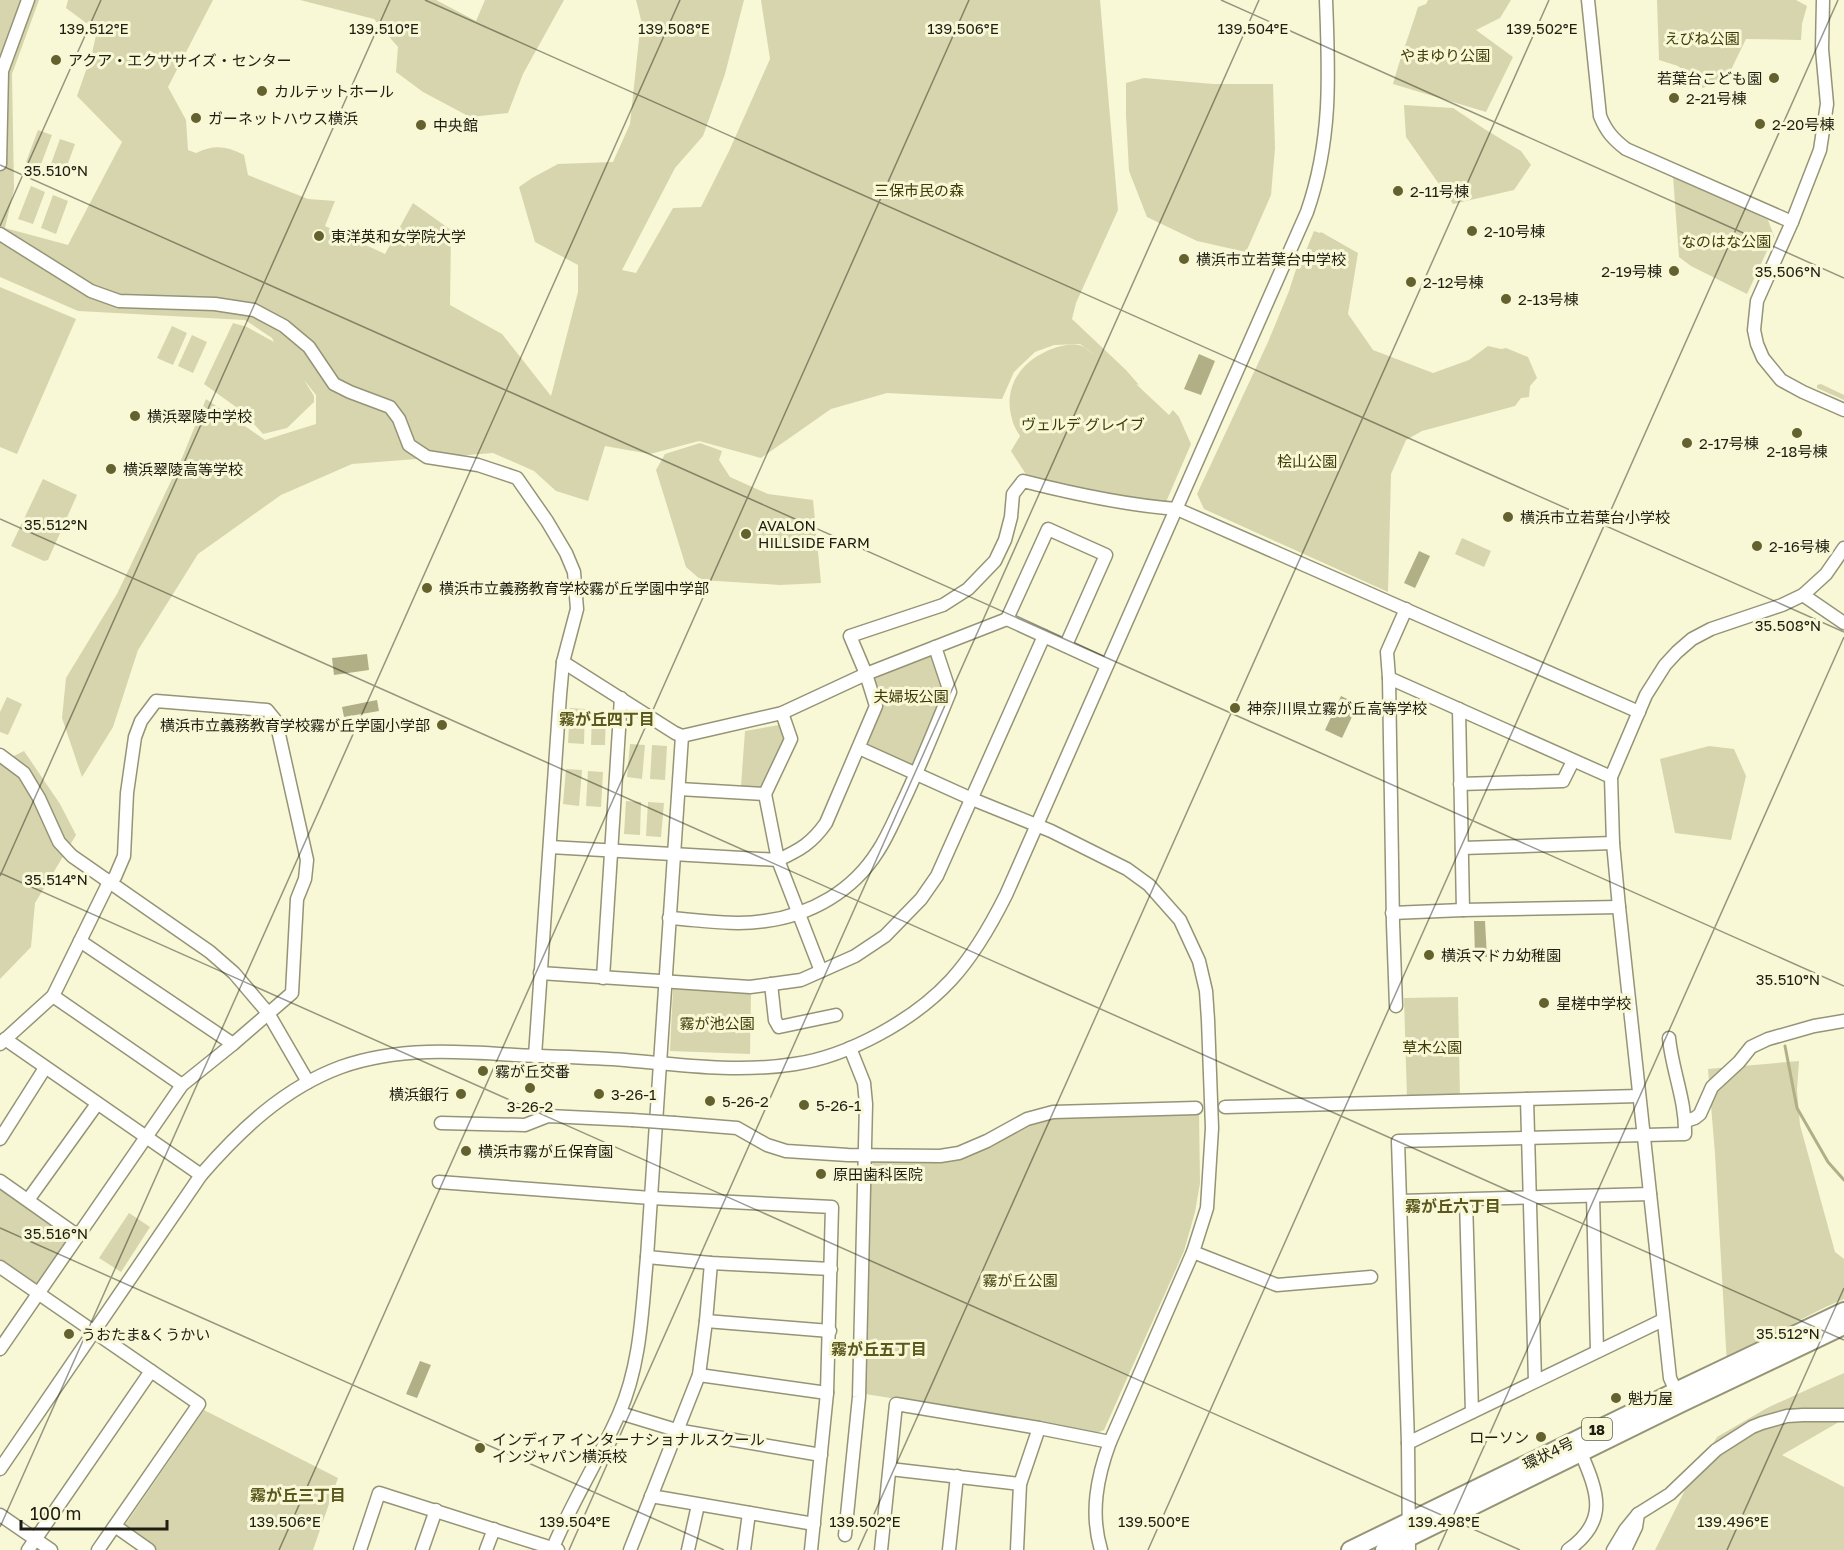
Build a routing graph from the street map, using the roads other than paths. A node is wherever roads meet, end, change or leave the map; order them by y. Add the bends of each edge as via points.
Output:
1 (28, 0) edge
2 (1326, 0) edge
3 (1588, 0) edge
4 (1823, 0) edge
5 (0, 164) edge
6 (1792, 222) junction
7 (0, 234) edge
8 (1844, 410) edge
9 (1177, 509) junction
10 (1844, 548) edge
11 (1803, 595) junction
12 (1406, 609) junction
13 (1007, 620) junction
14 (1844, 623) edge
15 (1044, 636) junction
16 (1066, 645) junction
17 (935, 647) junction
18 (563, 662) junction
19 (1107, 665) junction
20 (866, 674) junction
21 (1389, 678) junction
22 (621, 698) junction
23 (1459, 709) junction
24 (1639, 712) junction
25 (782, 713) junction
26 (682, 736) junction
27 (859, 748) junction
28 (0, 755) edge
29 (1573, 761) junction
30 (916, 773) junction
31 (1611, 777) junction
32 (1460, 784) junction
33 (679, 789) junction
34 (765, 794) junction
35 (972, 799) junction
36 (1037, 825) junction
37 (1613, 843) junction
38 (550, 846) junction
39 (1461, 848) junction
40 (611, 850) junction
41 (674, 854) junction
42 (778, 860) junction
43 (108, 882) junction
44 (1619, 907) junction
45 (1463, 910) junction
46 (1392, 913) junction
47 (800, 914) junction
48 (669, 918) junction
49 (80, 941) junction
50 (821, 971) junction
51 (540, 973) junction
52 (603, 978) junction
53 (664, 982) junction
54 (771, 984) junction
55 (53, 996) junction
56 (1396, 1006) dead end
57 (268, 1014) junction
58 (836, 1015) dead end
59 (1844, 1021) edge
60 (1669, 1038) dead end
61 (2, 1041) edge
62 (233, 1044) junction
63 (850, 1048) junction
64 (535, 1056) junction
65 (660, 1064) junction
66 (45, 1068) junction
67 (308, 1082) junction
68 (182, 1085) junction
69 (1639, 1096) junction
70 (1527, 1099) junction
71 (97, 1104) junction
72 (1225, 1107) dead end
73 (1196, 1108) dead end
74 (1686, 1121) junction
75 (441, 1123) dead end
76 (1643, 1134) junction
77 (144, 1137) junction
78 (1528, 1137) junction
79 (0, 1139) edge
80 (201, 1175) junction
81 (0, 1181) edge
82 (439, 1182) dead end
83 (1650, 1194) junction
84 (1593, 1196) junction
85 (1529, 1197) junction
86 (651, 1198) junction
87 (28, 1200) junction
88 (1466, 1200) junction
89 (1401, 1201) junction
90 (78, 1236) junction
91 (1193, 1252) junction
92 (647, 1257) junction
93 (711, 1263) junction
94 (0, 1267) edge
95 (831, 1269) junction
96 (1371, 1277) dead end
97 (38, 1293) junction
98 (1844, 1311) edge
99 (1663, 1320) junction
100 (706, 1321) junction
101 (1844, 1326) edge
102 (830, 1331) junction
103 (95, 1332) junction
104 (0, 1349) edge
105 (1597, 1351) junction
106 (151, 1371) junction
107 (699, 1375) junction
108 (1534, 1381) junction
109 (827, 1393) junction
110 (1679, 1397) junction
111 (1472, 1412) junction
112 (620, 1413) junction
113 (1844, 1415) edge
114 (1039, 1428) junction
115 (676, 1430) junction
116 (1110, 1442) junction
117 (1408, 1443) junction
118 (1581, 1453) junction
119 (821, 1455) junction
120 (0, 1469) edge
121 (890, 1469) junction
122 (957, 1476) junction
123 (1020, 1484) junction
124 (651, 1496) junction
125 (698, 1505) junction
126 (436, 1510) junction
127 (749, 1513) junction
128 (1638, 1514) junction
129 (0, 1515) edge
130 (814, 1524) junction
131 (115, 1526) junction
132 (494, 1529) junction
133 (845, 1535) dead end
134 (1409, 1536) edge
135 (31, 1545) edge
136 (554, 1549) edge
137 (51, 1550) edge
138 (98, 1550) edge
139 (149, 1550) edge
140 (360, 1550) edge
141 (422, 1550) edge
142 (486, 1550) edge
143 (630, 1550) edge
144 (688, 1550) edge
145 (744, 1550) edge
146 (811, 1550) edge
147 (881, 1550) edge
148 (949, 1550) edge
149 (1017, 1550) edge
150 (1101, 1550) edge
151 (1350, 1550) edge
152 (1384, 1550) edge
153 (1568, 1550) edge
154 (1613, 1550) edge
155 (1625, 1550) edge

1 - 5 street via 2,71
2 - 9 street via 1327,124 1316,188
3 - 6 street via 1600,116 1613,139 1626,149
4 - 6 street via 1826,120 1820,150
6 - 8 street via 1757,301 1757,344 1781,380
7 - 18 street via 91,291 118,301 215,304 254,310 284,326 309,347 334,384 390,407 409,445 427,457 478,465 517,478 547,521 574,572 578,609
9 - 12 street
9 - 19 street
9 - 20 street via 1106,500 1023,481 1013,494 1005,540 995,561 968,590 943,604 850,636
10 - 11 street via 1826,574
11 - 14 street
11 - 24 street via 1692,639 1665,664
12 - 21 street via 1386,652
12 - 24 street
13 - 15 street
13 - 16 street via 1048,529 1106,555
13 - 17 street
15 - 16 street
15 - 35 street
16 - 19 street
17 - 20 street
17 - 30 street via 950,692
18 - 22 street
18 - 38 street
19 - 36 street
20 - 25 street
20 - 27 street via 876,706
21 - 23 street
21 - 46 street
22 - 26 street
22 - 40 street
23 - 29 street
23 - 32 street
24 - 31 street
25 - 26 street
25 - 34 street via 791,739
26 - 33 street
27 - 30 street
27 - 42 street via 826,823 806,846
28 - 43 street via 24,773 59,842
29 - 31 street
29 - 32 street via 1563,782
30 - 35 street
30 - 47 street via 878,851 864,870 822,904
31 - 37 street
32 - 39 street
33 - 34 street
33 - 41 street
34 - 42 street
35 - 36 street
35 - 50 street via 937,876 921,899 885,936 855,956
36 - 63 street via 989,928 950,981 891,1028
36 - 91 street via 1127,869 1149,885 1180,920 1199,962 1206,991 1212,1128 1207,1208
37 - 39 street
37 - 44 street
38 - 40 street
38 - 51 street
39 - 45 street
40 - 41 street
40 - 52 street
41 - 42 street
41 - 48 street
42 - 47 street
43 - 49 street
43 - 57 street via 210,952 234,973
43 - 57 street via 115,878 124,856 135,737 156,701 267,710 276,721 307,860 297,899 292,993
44 - 45 street
44 - 69 street
45 - 46 street
46 - 56 street
47 - 48 street via 764,922
47 - 50 street
48 - 53 street
49 - 55 street
49 - 62 street
50 - 54 street via 801,980
51 - 52 street
51 - 64 street
52 - 53 street
53 - 54 street via 750,987
53 - 65 street
54 - 58 street via 779,1027
55 - 61 street
55 - 68 street
57 - 62 street
57 - 67 street
59 - 74 street via 1814,1026 1751,1047 1712,1087 1700,1114
60 - 74 street
61 - 66 street
62 - 68 street
63 - 65 street via 796,1064 765,1067
63 - 133 street via 864,1083 866,1104 859,1397
64 - 65 street
64 - 67 street via 406,1053 342,1067
65 - 86 street
66 - 71 street
66 - 79 street
67 - 80 street via 270,1106
68 - 77 street
69 - 70 street
69 - 76 street
70 - 72 street
70 - 78 street
71 - 77 street
71 - 87 street
73 - 75 street, bridge via 1053,1112 1027,1119 959,1153 940,1156 786,1151 737,1128 632,1120 548,1116 525,1125
74 - 76 street via 1685,1134
76 - 78 street
76 - 83 street
77 - 80 street
77 - 90 street
78 - 85 street
78 - 89 street via 1398,1141
80 - 103 street
81 - 87 street
82 - 86 street
83 - 84 street
83 - 99 street
84 - 85 street
84 - 105 street
85 - 88 street
85 - 108 street
86 - 92 street
86 - 95 street via 832,1207
87 - 90 street
88 - 89 street
88 - 111 street
89 - 117 street
90 - 97 street
91 - 96 street via 1277,1285
91 - 116 street
92 - 93 street
92 - 112 street via 638,1352
93 - 95 street
93 - 100 street
94 - 97 street
95 - 102 street
97 - 103 street
97 - 104 street
98 - 110 main road, 環状4号 / 18
99 - 105 street
99 - 110 street via 1670,1378
100 - 102 street
100 - 107 street
101 - 110 main road, 環状4号 / 18
102 - 109 street
103 - 106 street
103 - 120 street
105 - 108 street
106 - 131 street via 199,1404
106 - 135 street
107 - 109 street
107 - 115 street
108 - 111 street
109 - 119 street
110 - 118 main road, 環状4号 / 18
110 - 134 main road, 環状4号 / 18
111 - 117 street
112 - 115 street
112 - 136 street
113 - 128 street via 1787,1416 1752,1427 1716,1450 1670,1494
114 - 116 street
114 - 121 street via 896,1404
114 - 123 street
115 - 119 street
115 - 124 street
116 - 150 street via 1095,1502
117 - 134 street
118 - 134 main road, 環状4号 / 18
118 - 153 street via 1594,1485 1596,1510 1582,1540
119 - 130 street
121 - 122 street
121 - 147 street
122 - 123 street
122 - 148 street
123 - 149 street
124 - 125 street
124 - 143 street
125 - 127 street
125 - 144 street
126 - 132 street
126 - 140 street via 380,1493
126 - 141 street
127 - 130 street
127 - 145 street
128 - 154 street
128 - 155 street
129 - 135 street
130 - 146 street
131 - 138 street
131 - 139 street
132 - 136 street
132 - 142 street
134 - 151 main road, 環状4号 / 18
134 - 152 main road, 環状4号 / 18
135 - 137 street

